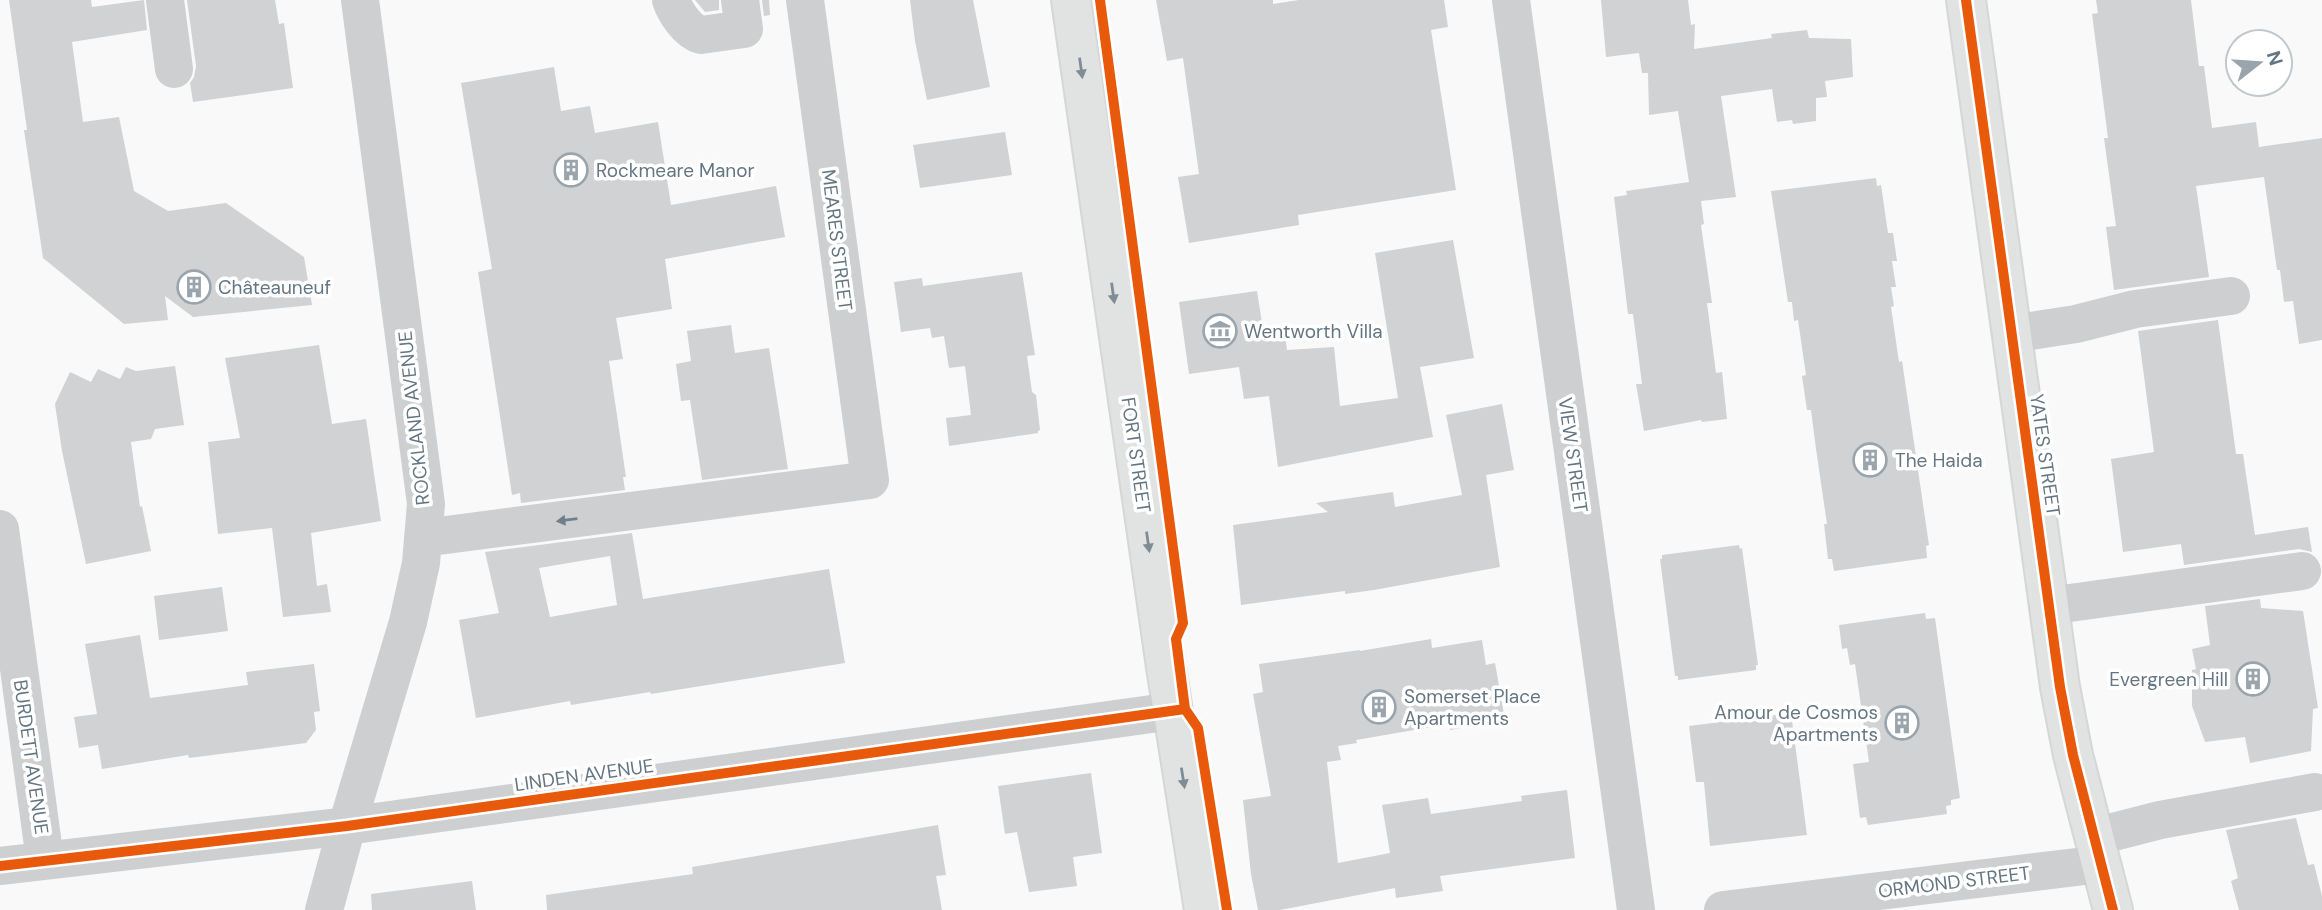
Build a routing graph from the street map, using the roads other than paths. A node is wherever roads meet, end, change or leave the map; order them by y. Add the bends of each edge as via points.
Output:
1 (165, 0) edge
2 (360, 0) edge
3 (671, 0) edge
4 (740, 0) edge
5 (805, 0) edge
6 (1071, 0) edge
7 (1511, 0) edge
8 (1966, 0) edge
9 (174, 69) dead end
10 (2231, 296) dead end
11 (2011, 334) junction
12 (0, 529) edge
13 (423, 538) junction
14 (2302, 571) dead end
15 (2048, 606) junction
16 (1172, 711) junction
17 (2315, 792) dead end
18 (347, 826) junction
19 (2097, 850) junction
20 (45, 860) junction
21 (0, 866) edge
22 (324, 910) edge
23 (1204, 910) edge
24 (1636, 910) edge
25 (1723, 910) edge
26 (2113, 910) edge

1 - 9 street
2 - 13 street, ROCKLAND AVENUE via 422,461
3 - 4 street via 675,11 701,36 744,29
5 -> 13 street, MEARES STREET via 870,480
6 -> 16 main road, FORT STREET
7 - 24 street, VIEW STREET
8 - 11 main road, YATES STREET
10 - 11 street via 2135,309
11 - 15 main road, YATES STREET
12 - 20 street, BURDETT AVENUE
13 - 18 street, ROCKLAND AVENUE via 408,622
14 - 15 street
15 - 19 main road, YATES STREET via 2063,701
16 - 18 street, LINDEN AVENUE
16 -> 23 main road, FORT STREET
17 - 19 street, ORMOND STREET via 2160,820
18 - 20 street, LINDEN AVENUE
18 - 22 street, ROCKLAND AVENUE
19 - 25 street, ORMOND STREET
19 - 26 main road, YATES STREET
20 - 21 street, LINDEN AVENUE

